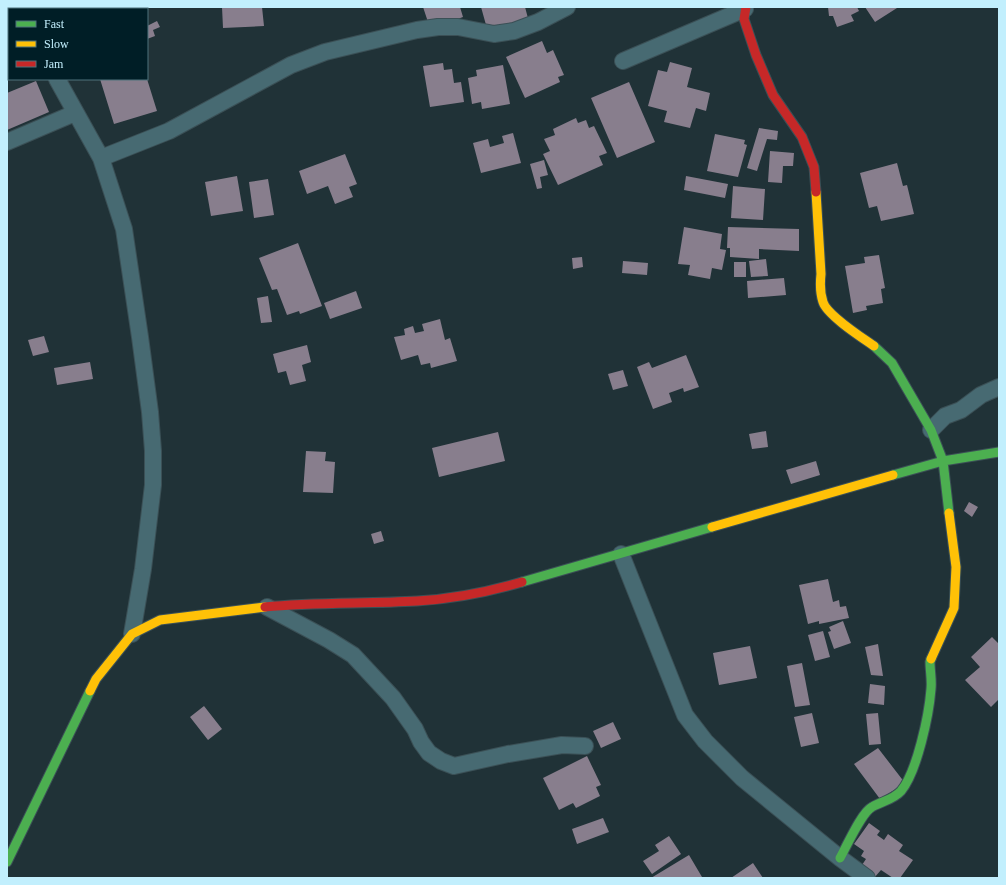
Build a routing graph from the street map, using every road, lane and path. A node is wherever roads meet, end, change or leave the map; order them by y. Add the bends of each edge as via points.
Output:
1 (567, 7) edge
2 (746, 8) edge
3 (623, 61) dead end
4 (58, 80) edge
5 (75, 113) junction
6 (7, 142) edge
7 (102, 158) junction
8 (999, 387) edge
9 (931, 430) junction
10 (999, 452) edge
11 (943, 461) junction
12 (621, 554) junction
13 (267, 607) junction
14 (132, 634) junction
15 (586, 746) dead end
16 (840, 858) junction
17 (7, 862) edge
18 (867, 878) edge

1 - 7 street via 538,22 494,34 458,27 438,27 325,52 291,65 169,131
2 - 3 street
2 - 9 street via 744,19 773,95 802,137 814,167 823,303 838,320 892,362
4 - 5 street
5 - 6 street
5 - 7 street
7 - 14 street via 124,229 150,412 153,451 149,520
8 - 9 street via 981,394 961,410 946,416
9 - 11 street
10 - 11 street
11 - 12 street
11 - 16 street via 956,587 954,608 930,662 931,690 926,723 912,774 907,782 893,798 871,807 864,814
12 - 13 street via 492,591 418,601
12 - 16 street via 685,715 705,741 742,778
13 - 14 street via 160,620
13 - 15 street via 353,655 393,698 429,753 441,761 454,766 562,745
14 - 17 street via 96,679
16 - 18 street

